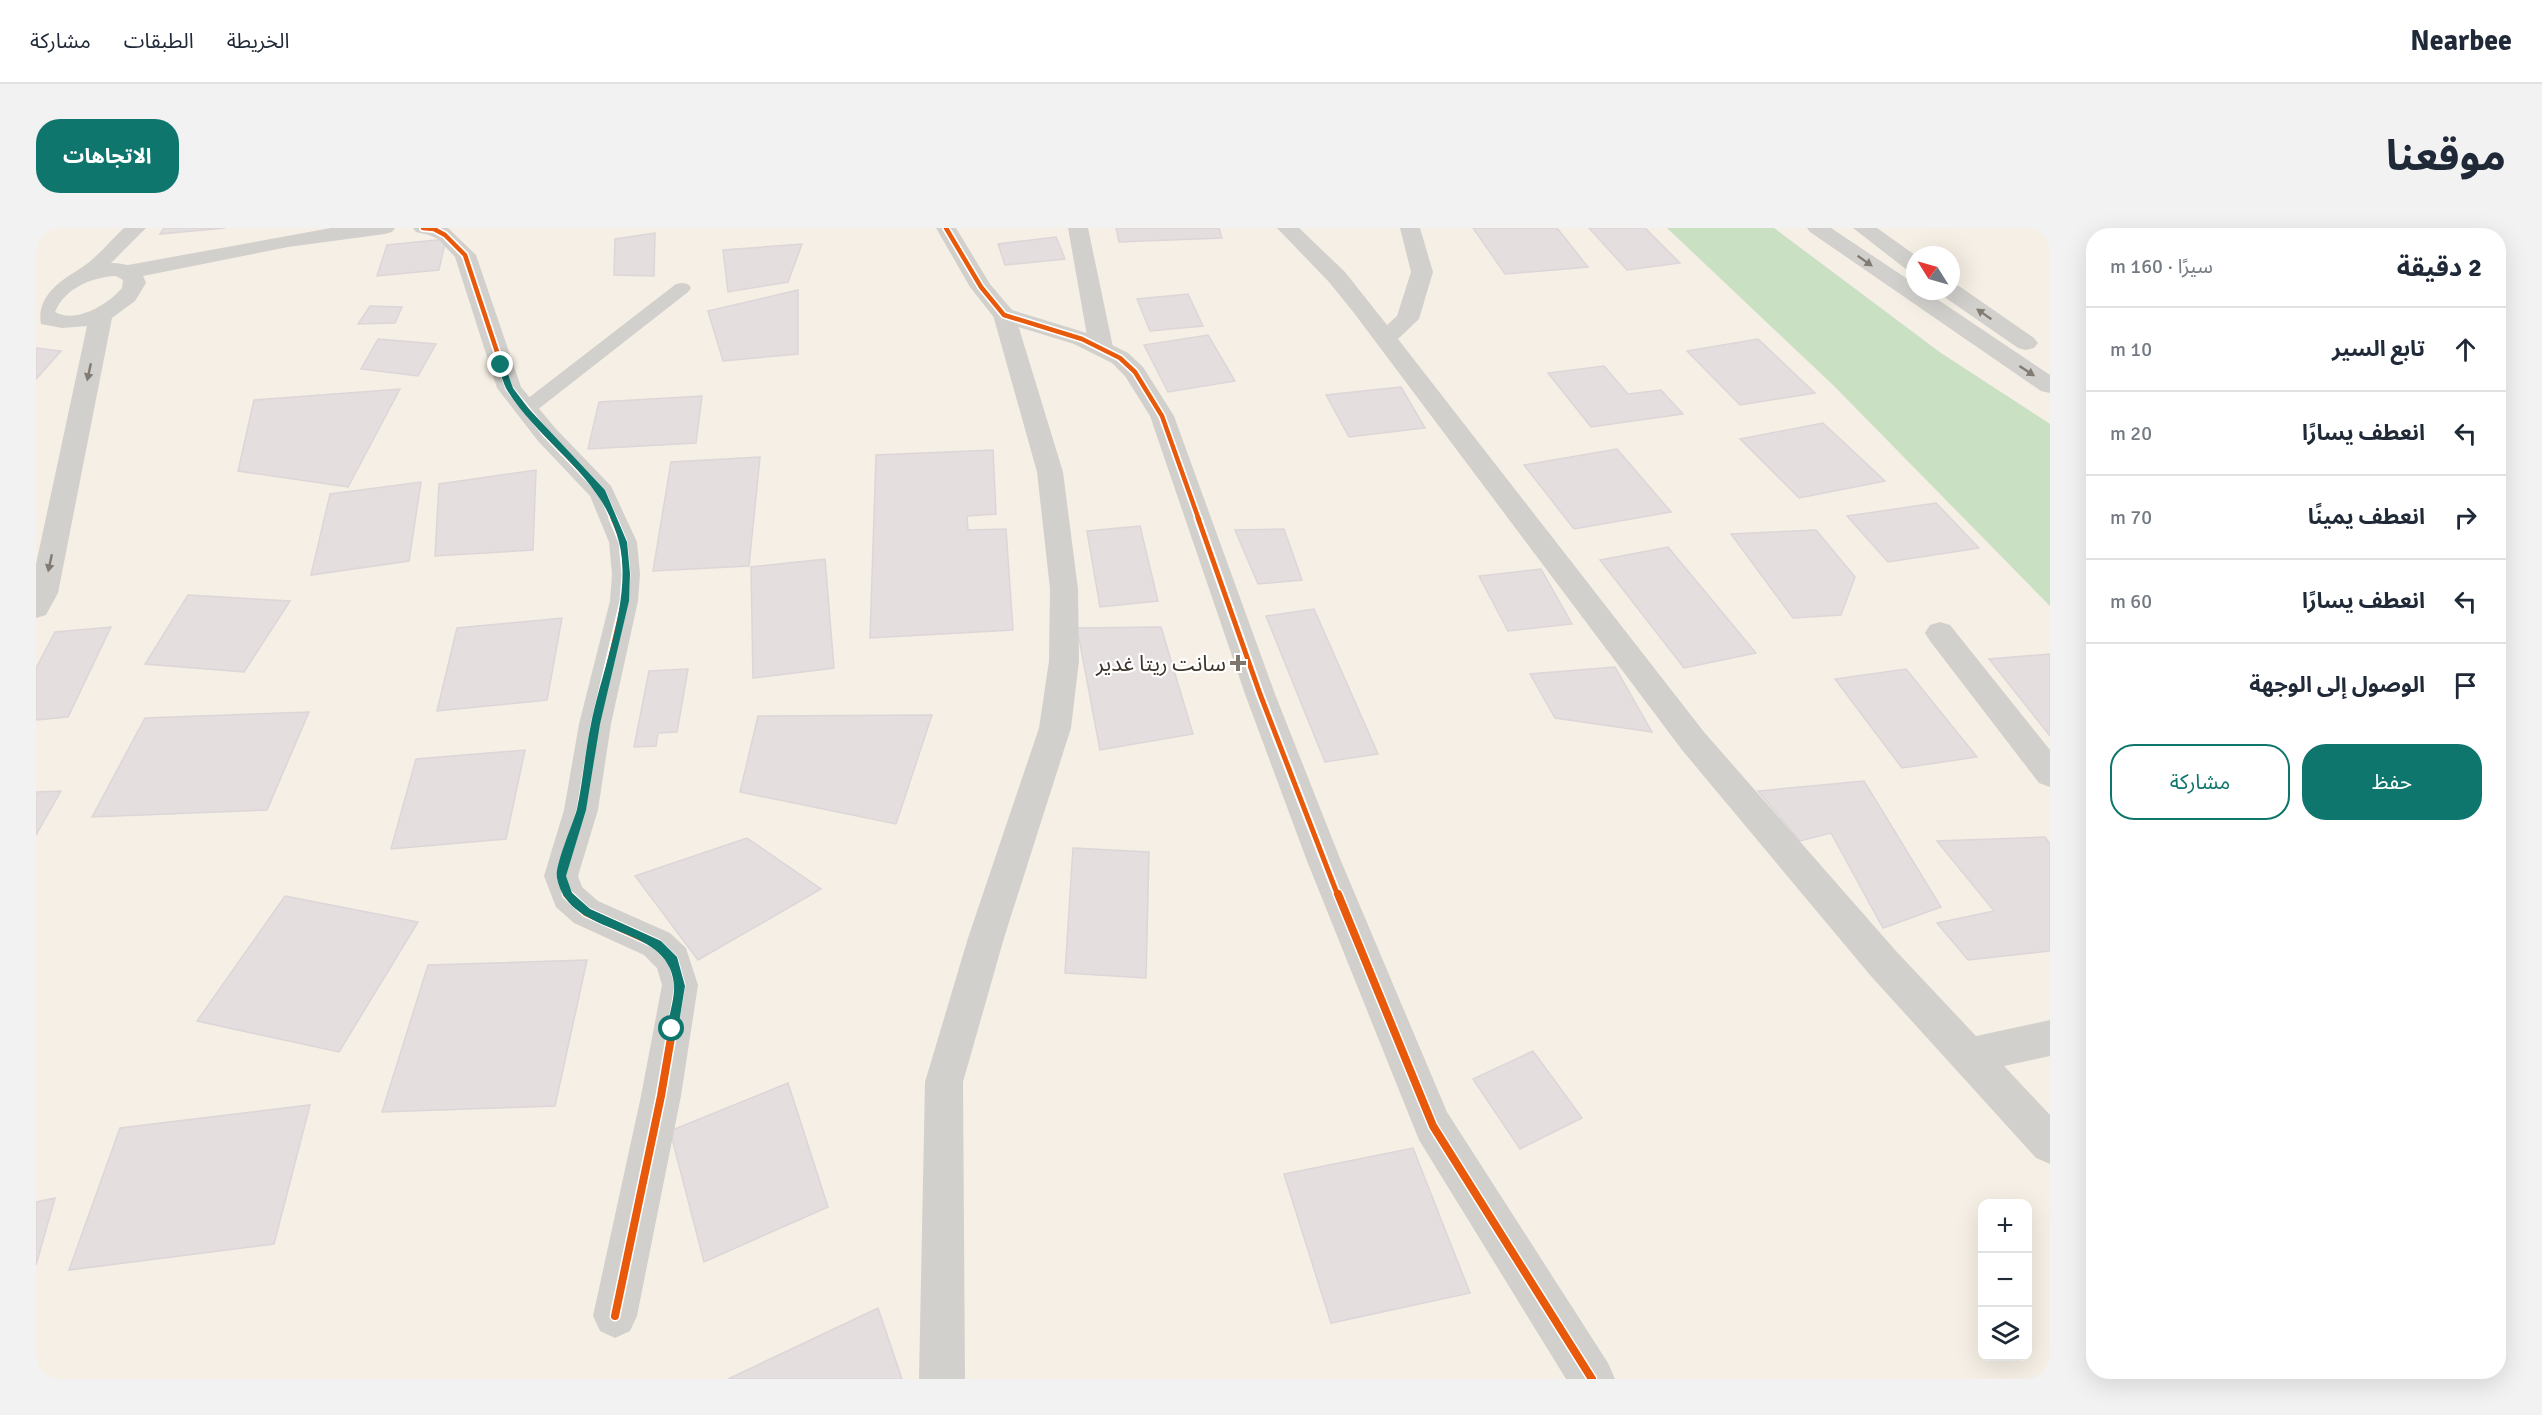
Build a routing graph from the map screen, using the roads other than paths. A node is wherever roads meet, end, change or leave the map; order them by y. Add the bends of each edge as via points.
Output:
1 (136, 228) edge
2 (385, 228) edge
3 (430, 228) edge
4 (946, 228) edge
5 (1078, 228) edge
6 (1287, 228) edge
7 (1410, 228) edge
8 (1817, 228) edge
9 (1863, 228) edge
10 (325, 232) edge
11 (1906, 259) edge
12 (128, 272) junction
13 (85, 276) junction
14 (682, 288) dead end
15 (1960, 297) edge
16 (40, 315) edge
17 (101, 315) junction
18 (1004, 315) junction
19 (1385, 338) junction
20 (1101, 347) junction
21 (2040, 352) dead end
22 (2050, 386) edge
23 (525, 410) junction
24 (36, 608) edge
25 (1940, 633) dead end
26 (2050, 774) edge
27 (2050, 1038) edge
28 (1968, 1056) junction
29 (2050, 1144) edge
30 (615, 1316) dead end
31 (942, 1379) edge
32 (1592, 1379) edge

1 - 13 street
2 - 10 street
3 - 23 street via 456,243 465,255 509,388
4 - 18 street via 981,287
5 - 20 street
6 - 19 street via 1336,277
7 - 19 street via 1422,272 1408,320
8 -> 22 street
9 - 11 street
10 - 12 street
12 - 13 street via 116,270
12 - 17 street via 134,284 131,292
13 - 16 street via 55,292
14 - 23 lane
21 -> 15 street
16 - 17 street via 63,322
17 -> 24 street via 44,592
18 - 20 street
18 - 31 street via 1050,472 1064,589 1064,661 1055,728 986,938 944,1082
19 - 28 street via 1693,741
20 - 32 street via 1135,372 1162,416 1315,839 1433,1126
23 - 30 street via 602,492 623,542 625,563 624,601 595,724 581,810 561,876 568,896 586,912 657,944 673,960 680,986
25 - 26 street
27 - 28 street
28 - 29 street

